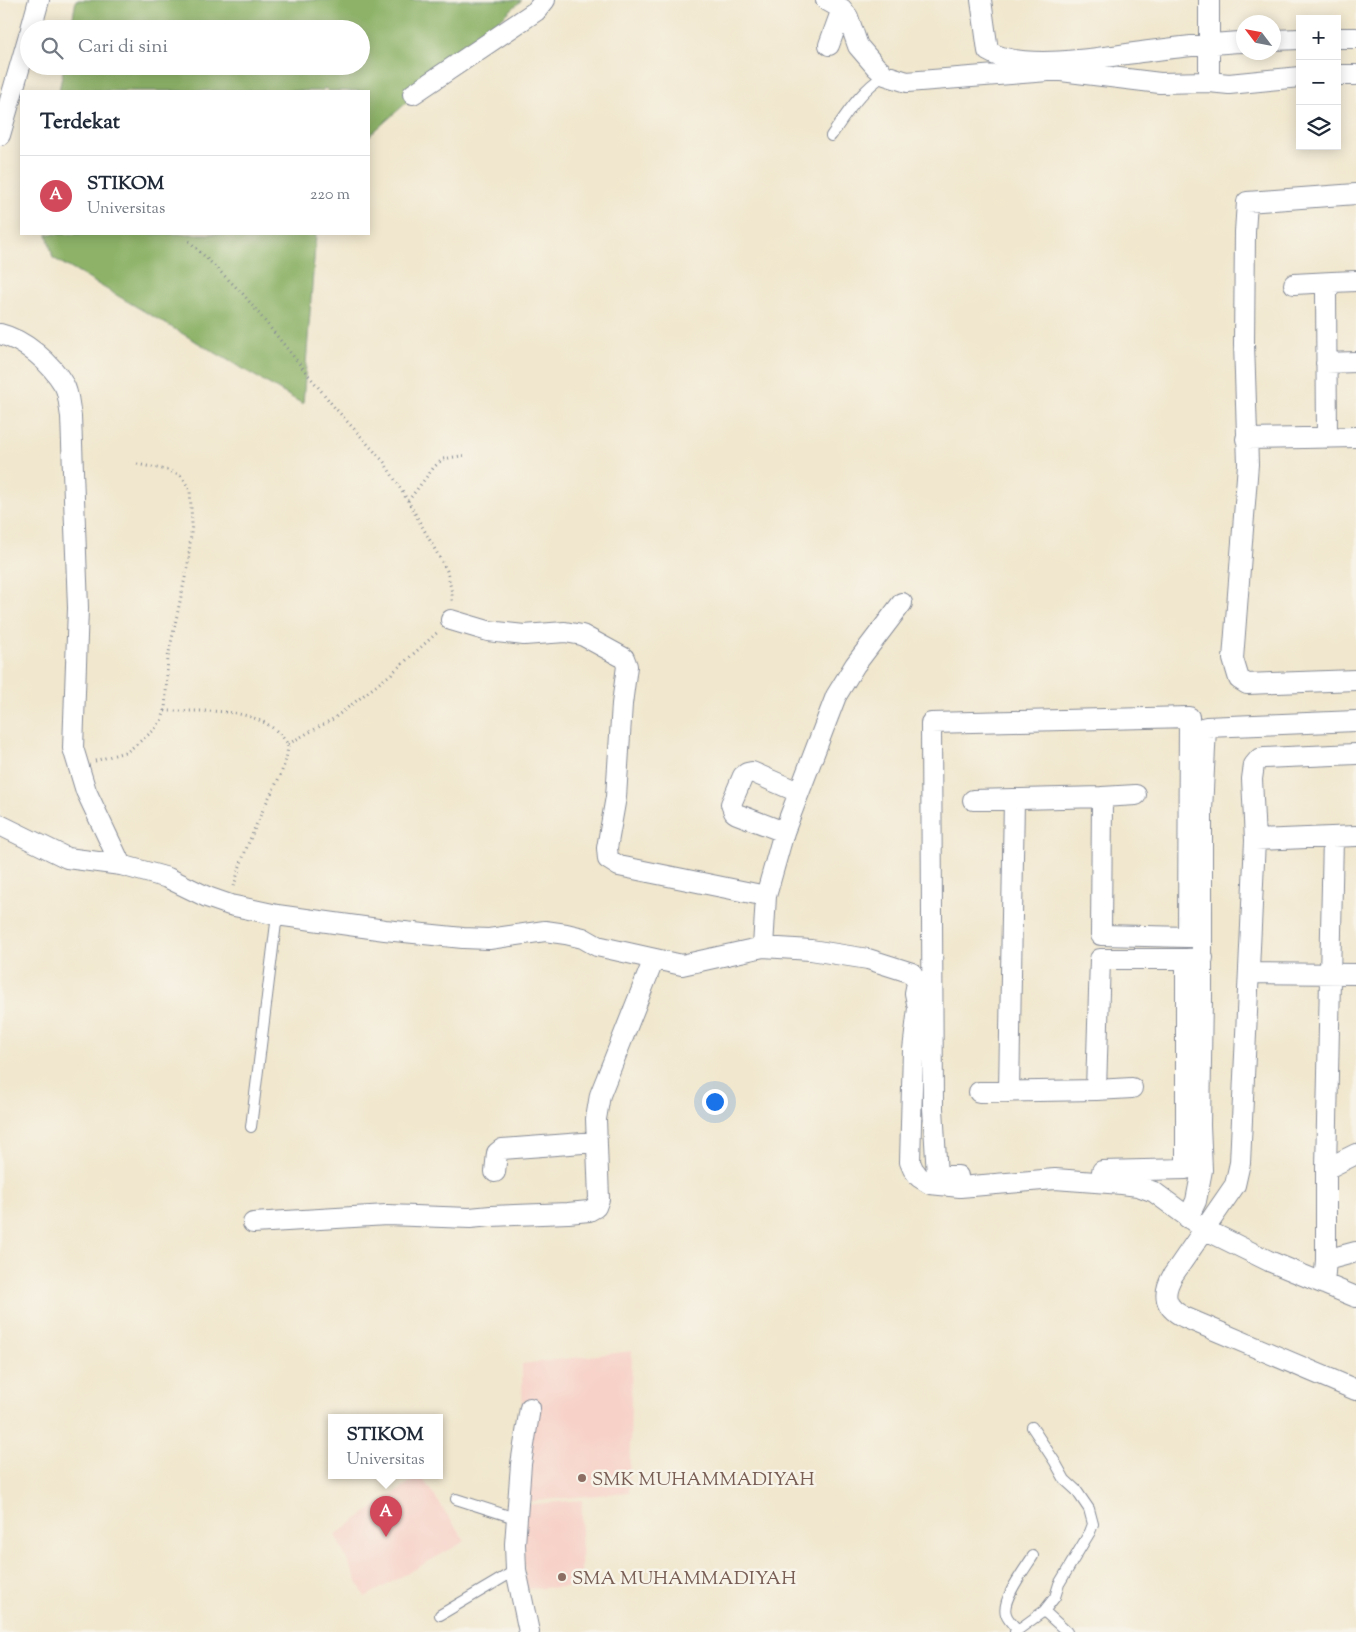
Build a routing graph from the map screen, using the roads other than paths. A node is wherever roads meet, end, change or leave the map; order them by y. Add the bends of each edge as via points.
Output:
1 (39, 0) edge
2 (545, 0) edge
3 (981, 0) edge
4 (1209, 0) edge
5 (834, 5) edge
6 (33, 20) edge
7 (1341, 38) edge
8 (1356, 38) edge
9 (1296, 39) edge
10 (1281, 40) edge
11 (1236, 42) edge
12 (1210, 43) junction
13 (829, 45) dead end
14 (20, 66) edge
15 (1341, 74) edge
16 (885, 75) junction
17 (1356, 75) edge
18 (1296, 77) edge
19 (1209, 82) junction
20 (413, 94) dead end
21 (0, 135) edge
22 (832, 136) dead end
23 (1356, 194) edge
24 (1356, 281) edge
25 (1332, 282) junction
26 (1294, 284) dead end
27 (0, 334) edge
28 (1356, 362) edge
29 (1326, 363) junction
30 (1356, 437) edge
31 (1327, 438) junction
32 (1246, 439) junction
33 (902, 603) dead end
34 (451, 620) road end
35 (1356, 680) edge
36 (1356, 721) edge
37 (1356, 754) edge
38 (798, 792) junction
39 (1136, 795) dead end
40 (1102, 797) junction
41 (1014, 799) junction
42 (973, 800) dead end
43 (0, 825) edge
44 (784, 832) junction
45 (1356, 836) edge
46 (1333, 837) junction
47 (1255, 840) junction
48 (121, 865) junction
49 (766, 896) junction
50 (277, 915) junction
51 (1101, 935) junction
52 (1187, 937) junction
53 (762, 947) junction
54 (654, 959) junction
55 (1100, 959) junction
56 (1186, 959) junction
57 (1249, 973) junction
58 (1331, 974) junction
59 (1356, 974) edge
60 (1132, 1088) dead end
61 (1096, 1090) junction
62 (979, 1092) dead end
63 (1009, 1092) junction
64 (251, 1127) dead end
65 (596, 1142) junction
66 (1356, 1154) edge
67 (1326, 1169) junction
68 (495, 1172) dead end
69 (253, 1223) dead end
70 (1196, 1223) junction
71 (1356, 1252) edge
72 (1326, 1260) junction
73 (1324, 1284) junction
74 (1356, 1297) edge
75 (1356, 1390) edge
76 (530, 1408) dead end
77 (1032, 1427) dead end
78 (456, 1499) dead end
79 (518, 1519) junction
80 (1033, 1556) dead end
81 (516, 1570) junction
82 (1044, 1610) junction
83 (440, 1615) dead end
84 (1016, 1631) edge
85 (529, 1632) edge
86 (1067, 1632) edge

1 - 6 street
2 - 20 street via 536,11
3 - 12 street via 988,51 1011,60 1066,61
4 - 12 street
5 - 13 street
5 - 16 street via 848,17 858,46
7 - 8 street
9 - 10 street
11 - 12 street
12 - 19 street
14 - 21 street
15 - 17 street
16 - 19 street via 907,82 1061,71 1160,83
16 - 22 lane via 854,102
18 - 19 street via 1229,84
23 - 32 street via 1247,202
24 - 25 street
25 - 26 street
25 - 29 street via 1326,293
27 - 48 street via 25,344 42,358 65,386 71,416 78,608 73,748 86,791
28 - 29 street
29 - 31 street
30 - 31 street
31 - 32 street
32 - 35 street via 1246,505 1232,659 1239,678 1247,684
33 - 38 street via 843,683
34 - 49 street via 488,631 582,635 624,658 627,666 608,859 619,866
36 - 52 street via 1206,727 1202,811
37 - 47 street via 1259,759 1254,765 1252,779
38 - 44 street
38 - 44 street via 750,772 743,776 731,804 737,814
39 - 40 street
40 - 41 street
40 - 51 street
41 - 42 street
41 - 63 street
43 - 48 street via 68,858
44 - 49 street
45 - 46 street
46 - 47 street
46 - 58 street
47 - 57 street
48 - 50 street via 168,878 207,897
49 - 53 street
50 - 54 street via 463,938 489,939 545,931
50 - 64 lane
51 - 52 street
51 - 55 street
52 - 56 street
52 - 56 street
52 - 56 street via 1189,717 931,724 937,1176 1186,1169
53 - 54 street via 682,965
53 - 70 street via 812,950 868,959 912,973 917,983 918,1008 913,1050 910,1162 925,1181 960,1186 1055,1178 1138,1186 1154,1192
54 - 65 street via 600,1096
55 - 56 street
55 - 61 street
56 - 70 street via 1202,1170 1196,1200
57 - 58 street
57 - 70 street via 1240,1163 1235,1186
58 - 59 street
58 - 67 street
60 - 61 street
61 - 63 street
62 - 63 street
65 - 68 street via 502,1149 497,1153
65 - 69 street via 599,1199 596,1207 589,1211 470,1218 387,1215
66 - 67 street
67 - 72 street
70 - 73 street via 1269,1262
70 - 75 street via 1167,1285 1168,1305 1175,1312
71 - 72 street
72 - 73 street
73 - 74 street
76 - 79 street via 521,1464
77 - 82 lane via 1065,1480 1089,1509 1093,1524 1055,1597
78 - 79 lane
79 - 81 street
80 - 84 lane via 1005,1605 1006,1615
81 - 83 lane
81 - 85 street
82 - 84 lane
82 - 86 lane

